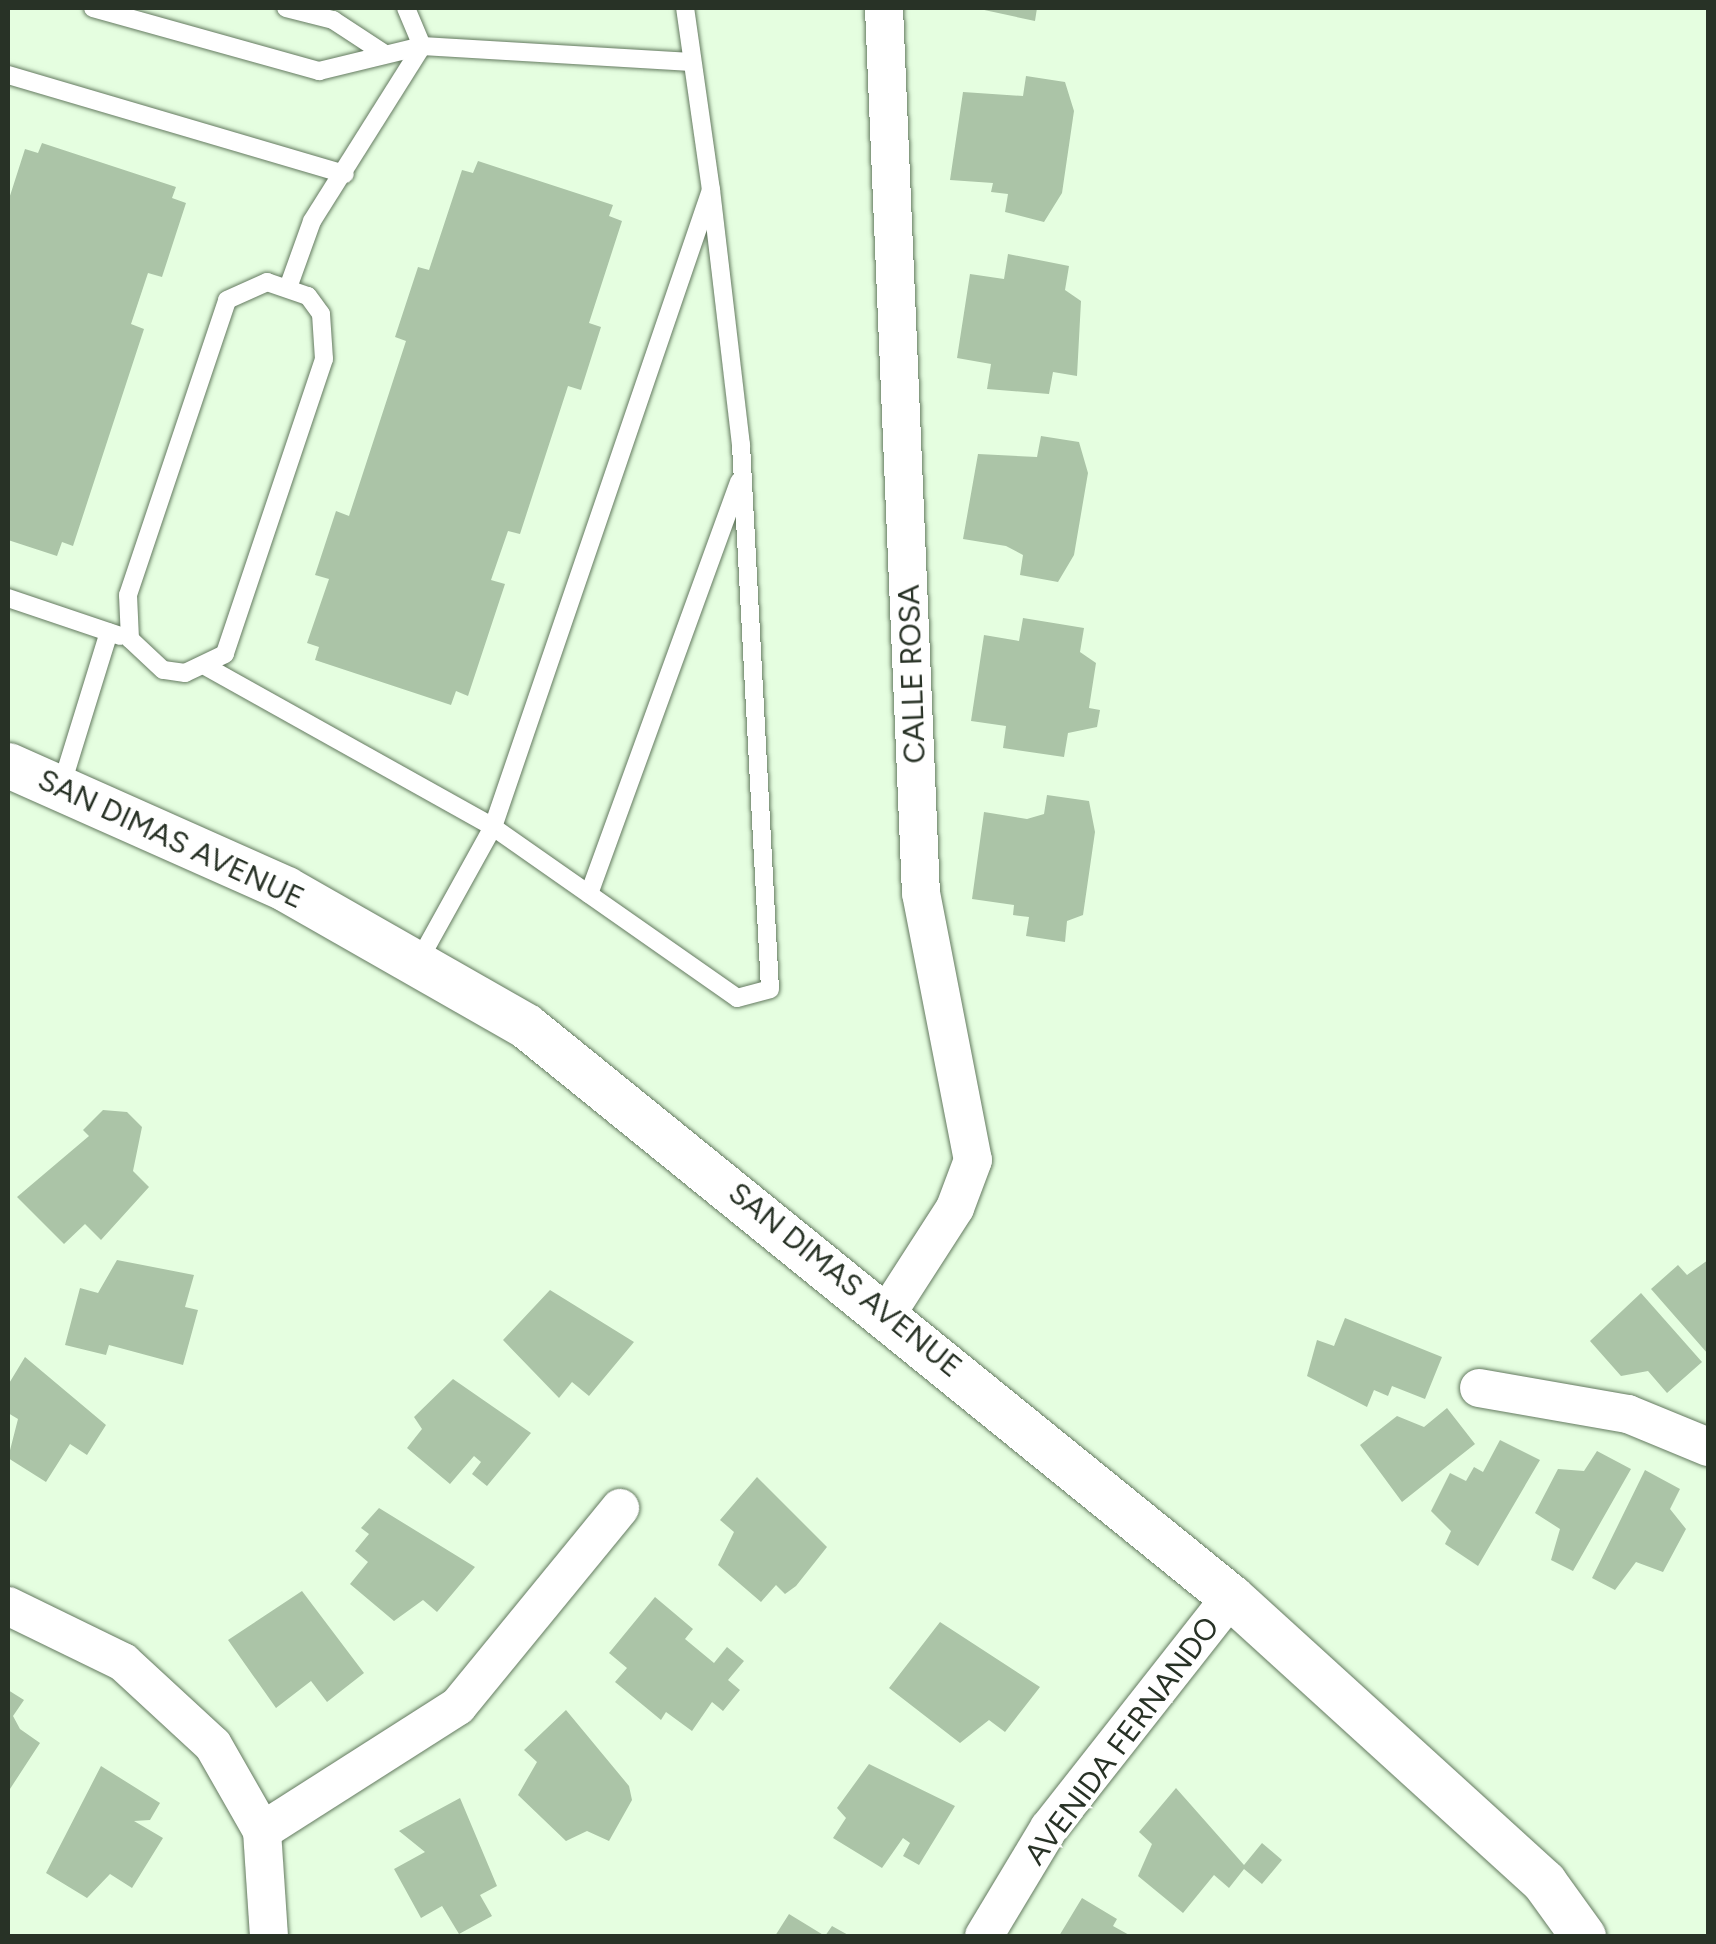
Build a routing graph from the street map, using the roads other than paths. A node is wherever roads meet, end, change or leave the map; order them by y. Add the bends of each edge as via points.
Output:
1 (93, 8) edge
2 (286, 8) edge
3 (406, 8) edge
4 (685, 8) edge
5 (884, 8) edge
6 (422, 46) junction
7 (385, 54) junction
8 (692, 62) junction
9 (8, 75) edge
10 (345, 174) junction
11 (710, 190) junction
12 (289, 285) junction
13 (743, 471) junction
14 (8, 598) edge
15 (109, 632) junction
16 (130, 640) junction
17 (207, 667) junction
18 (8, 765) edge
19 (60, 787) junction
20 (493, 827) junction
21 (589, 894) junction
22 (416, 964) junction
23 (888, 1312) junction
24 (1479, 1388) dead end
25 (1708, 1446) edge
26 (620, 1508) dead end
27 (1231, 1597) junction
28 (8, 1606) edge
29 (262, 1832) junction
30 (270, 1936) edge
31 (984, 1936) edge
32 (1583, 1936) edge

1 - 7 lane via 319,71
2 - 7 lane via 333,20
3 - 6 lane
4 - 8 lane
5 - 23 street, CALLE ROSA via 921,893 973,1160 955,1208
6 - 7 lane
6 - 8 lane
6 - 10 lane
8 - 11 lane
9 - 10 lane
10 - 12 lane via 312,221
11 - 13 lane
11 - 20 lane
12 - 16 lane via 266,282 227,300 128,595
12 - 17 lane via 321,314 324,359 225,654
13 - 21 lane
13 - 21 lane via 770,989 737,998
14 - 15 lane
15 - 16 lane
15 - 19 lane
16 - 17 lane via 163,670
17 - 20 lane
18 - 19 street, SAN DIMAS AVENUE
19 - 22 street, SAN DIMAS AVENUE via 286,890
20 - 21 lane
20 - 22 lane
22 - 23 street, SAN DIMAS AVENUE via 526,1026
23 - 27 street, SAN DIMAS AVENUE
24 - 25 street via 1628,1414
26 - 29 street via 458,1706
27 - 31 street, AVENIDA FERNANDO via 1049,1828
27 - 32 street, SAN DIMAS AVENUE via 1544,1882
28 - 29 street via 123,1662 213,1744
29 - 30 street

